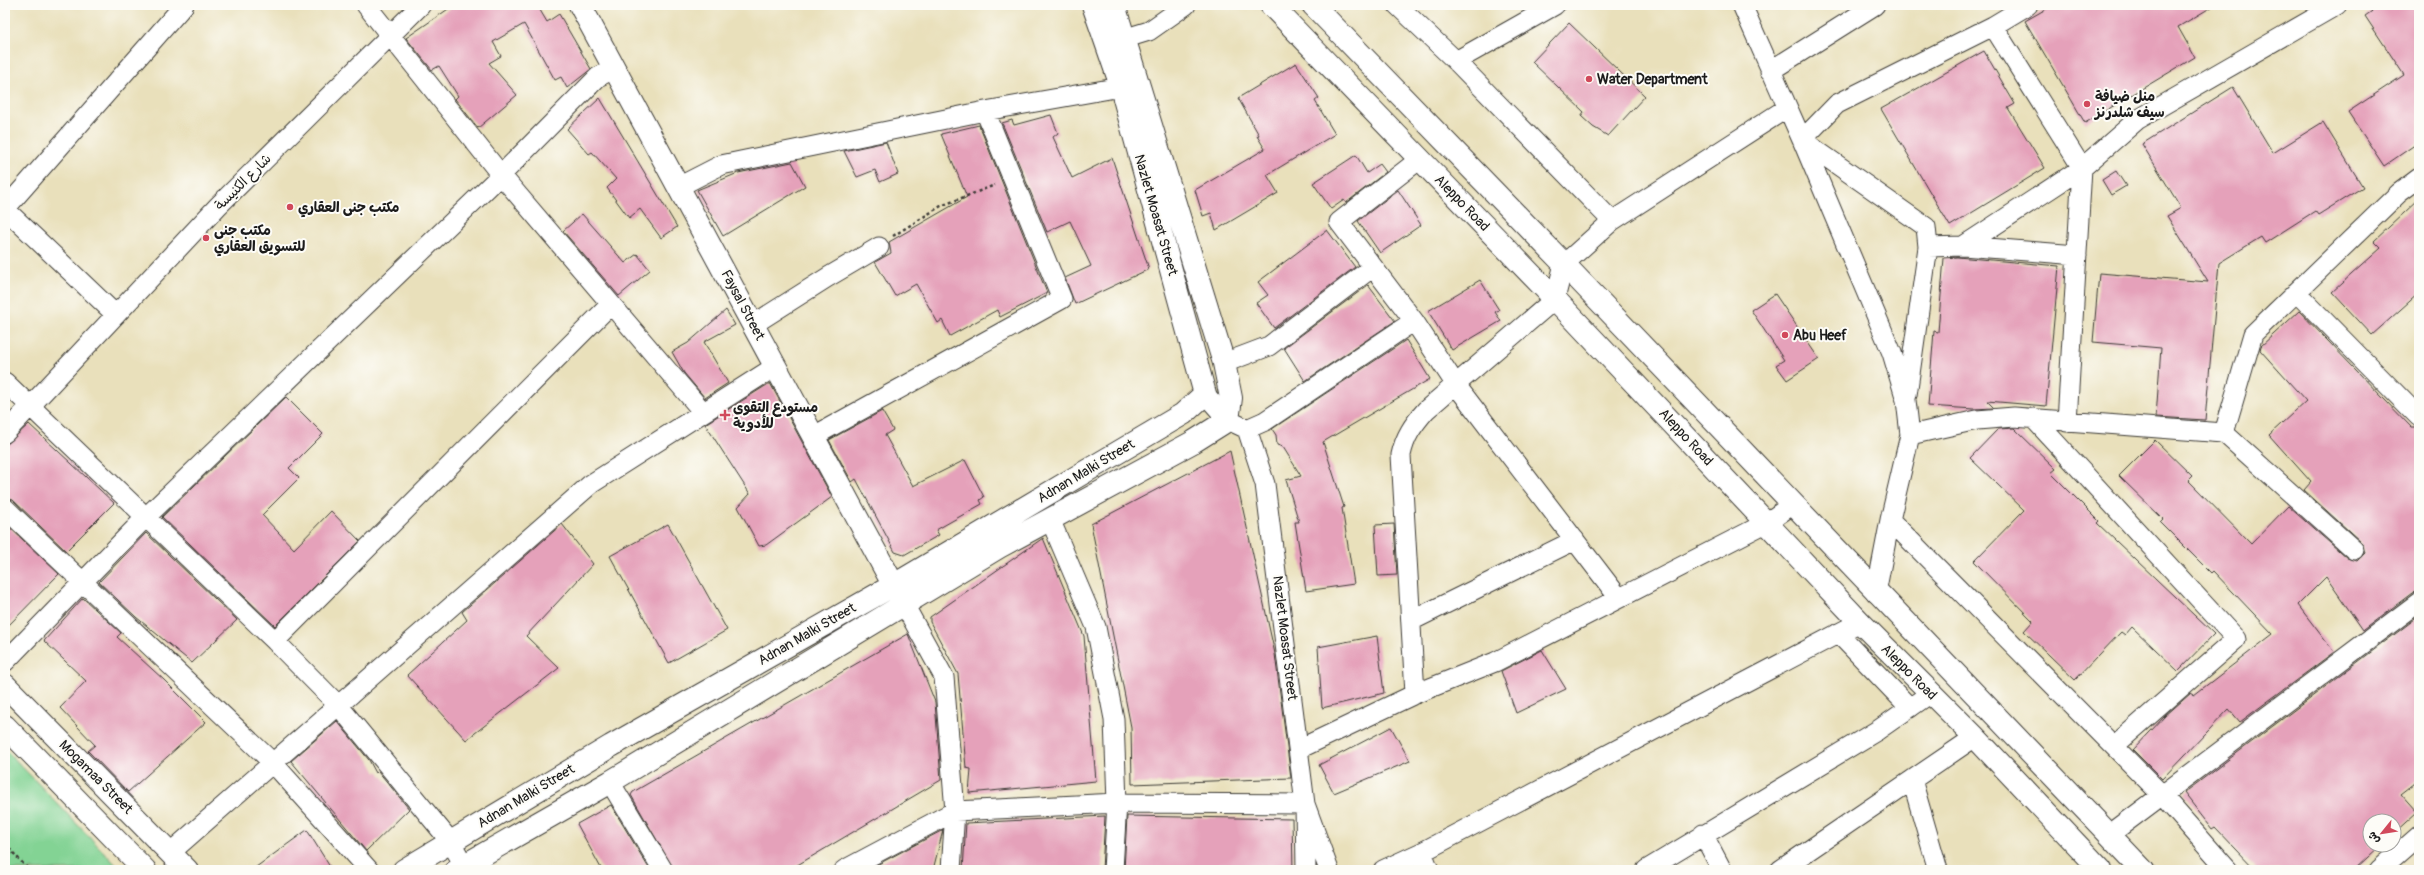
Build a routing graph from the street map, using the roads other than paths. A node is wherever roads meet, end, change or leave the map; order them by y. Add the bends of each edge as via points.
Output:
1 (184, 5) edge
2 (366, 5) edge
3 (421, 5) edge
4 (580, 5) edge
5 (1094, 5) edge
6 (1114, 5) edge
7 (1186, 5) edge
8 (1271, 5) edge
9 (1313, 5) edge
10 (1397, 5) edge
11 (1555, 5) edge
12 (1742, 5) edge
13 (1875, 5) edge
14 (2028, 5) edge
15 (2337, 5) edge
16 (1994, 26) junction
17 (390, 36) junction
18 (1123, 39) junction
19 (1456, 62) junction
20 (615, 68) junction
21 (1770, 71) junction
22 (1121, 87) junction
23 (1787, 108) junction
24 (985, 111) junction
25 (1802, 140) junction
26 (1420, 159) junction
27 (2082, 168) junction
28 (501, 175) junction
29 (2419, 178) edge
30 (680, 186) junction
31 (5, 209) edge
32 (1612, 222) junction
33 (1963, 246) junction
34 (1928, 247) junction
35 (879, 248) road end
36 (2077, 255) junction
37 (1564, 264) junction
38 (1373, 267) junction
39 (2296, 292) junction
40 (1554, 299) junction
41 (611, 304) junction
42 (116, 315) junction
43 (1414, 321) junction
44 (754, 324) junction
45 (1224, 363) junction
46 (776, 366) junction
47 (5, 382) edge
48 (1456, 385) junction
49 (1206, 394) junction
50 (1906, 400) junction
51 (31, 407) junction
52 (703, 412) junction
53 (2419, 416) edge
54 (2033, 418) junction
55 (2067, 422) junction
56 (1238, 425) junction
57 (5, 433) edge
58 (2224, 433) junction
59 (1910, 435) junction
60 (814, 436) junction
61 (1792, 506) junction
62 (5, 508) edge
63 (144, 518) junction
64 (1050, 519) junction
65 (1890, 520) junction
66 (1766, 522) junction
67 (1575, 540) junction
68 (2354, 550) dead end
69 (82, 581) junction
70 (894, 585) junction
71 (1876, 593) junction
72 (1619, 598) junction
73 (2419, 602) edge
74 (905, 606) junction
75 (1411, 622) junction
76 (1860, 622) junction
77 (1838, 633) junction
78 (276, 641) junction
79 (5, 662) edge
80 (5, 685) edge
81 (1931, 693) junction
82 (1416, 694) junction
83 (338, 705) junction
84 (1910, 708) junction
85 (5, 726) edge
86 (1975, 737) junction
87 (2114, 746) junction
88 (1299, 749) junction
89 (273, 763) junction
90 (1912, 780) junction
91 (610, 782) junction
92 (2161, 794) junction
93 (1117, 803) junction
94 (1305, 804) junction
95 (955, 811) junction
96 (1703, 834) junction
97 (2108, 835) junction
98 (2419, 835) edge
99 (450, 841) junction
100 (170, 852) junction
101 (1422, 852) junction
102 (460, 868) edge
103 (145, 870) edge
104 (187, 870) edge
105 (369, 870) edge
106 (404, 870) edge
107 (663, 870) edge
108 (844, 870) edge
109 (951, 870) edge
110 (1113, 870) edge
111 (1306, 870) edge
112 (1329, 870) edge
113 (1383, 870) edge
114 (1429, 870) edge
115 (1646, 870) edge
116 (1722, 870) edge
117 (1780, 870) edge
118 (1938, 870) edge
119 (2100, 870) edge
120 (2142, 870) edge
121 (2228, 870) edge
122 (2379, 870) edge

1 - 31 street
2 - 17 street
3 - 17 street, شارع الكنيسة
4 - 20 main road, Faysal Street
5 - 22 main road, Nazlet Moasat Street
6 - 18 main road, Nazlet Moasat Street
7 - 18 street via 1149,31
8 - 26 main road, Aleppo Road
9 - 37 main road
10 - 19 street
11 - 19 street
12 - 21 street
13 - 21 street
14 - 16 street
15 - 27 street via 2137,120
16 - 25 street via 1837,104
16 - 27 street
17 - 28 street
17 - 42 street, شارع الكنيسة via 218,206
18 - 45 main road, Nazlet Moasat Street
19 - 32 street
20 - 28 street via 598,78
20 - 30 main road, Faysal Street
21 - 23 street
22 - 24 street
22 - 49 main road, Nazlet Moasat Street
23 - 25 street
23 - 32 street
24 - 30 street via 721,165
24 - 60 street via 1062,299
25 - 34 street via 1926,227
25 - 50 street via 1892,353
26 - 38 street via 1339,222
26 - 40 main road, Aleppo Road
27 - 33 street
27 - 36 street
28 - 41 street
28 - 63 street
29 - 39 street via 2399,193
30 - 44 main road, Faysal Street
31 - 42 street
32 - 37 street
33 - 34 street
33 - 36 street
34 - 50 street
35 - 44 street
36 - 55 street
37 - 40 street
37 - 61 main road
38 - 43 street
38 - 45 street via 1269,346
39 - 53 street
39 - 58 street via 2254,334
40 - 48 street
40 - 66 main road, Aleppo Road
41 - 52 street
41 - 78 street
42 - 51 street, شارع الكنيسة
43 - 48 street
43 - 56 street via 1265,421
44 - 46 main road, Faysal Street
45 - 56 main road, Nazlet Moasat Street
46 - 52 street
46 - 60 main road, Faysal Street
47 - 51 street
48 - 67 street
48 - 75 street via 1426,410 1411,427 1404,440 1401,455
49 - 56 street, Nazlet Moasat Street
49 - 70 main road, Adnan Malki Street via 1183,414
50 - 59 street
51 - 57 street, شارع الكنيسة
51 - 63 street
52 - 83 street via 591,484
54 - 55 street
54 - 59 street via 1978,420
54 - 87 street via 2236,639
55 - 58 street
56 - 64 main road, Adnan Malki Street via 1193,442
56 - 88 street, Nazlet Moasat Street via 1265,484
58 - 68 street
59 - 65 street
60 - 70 main road, Faysal Street
61 - 66 street
61 - 71 main road
62 - 69 street
63 - 69 street
63 - 78 street
64 - 74 main road, Adnan Malki Street
64 - 93 street via 1096,627 1114,719
65 - 71 street
65 - 87 street
66 - 72 street
66 - 76 main road, Aleppo Road
67 - 72 street
67 - 75 street
69 - 79 street
69 - 89 street
70 - 74 main road, Faysal Street
70 - 99 main road, Adnan Malki Street
71 - 97 main road
72 - 82 street via 1495,662
73 - 92 street
74 - 91 main road, Adnan Malki Street
74 - 95 street via 944,676
75 - 82 street
76 - 77 street
76 - 81 main road, Aleppo Road
77 - 84 street
77 - 101 street
78 - 83 street
80 - 100 main road, Mogamaa Street
81 - 84 street
81 - 86 main road, Aleppo Road
82 - 88 street
83 - 89 street
83 - 99 street
84 - 96 street via 1878,730
85 - 103 main road, Mogamaa Street
86 - 90 street
86 - 119 main road, Aleppo Road
87 - 92 street
88 - 94 street, Nazlet Moasat Street
89 - 100 street
89 - 105 street
90 - 117 street
90 - 118 street
91 - 102 main road, Adnan Malki Street
91 - 107 street
92 - 97 street
92 - 121 street
93 - 94 street
93 - 95 street
93 - 110 street
94 - 111 street, Nazlet Moasat Street
94 - 112 street
95 - 108 street
95 - 109 street
96 - 115 street
96 - 116 street
97 - 120 main road
98 - 122 street
99 - 102 street
99 - 106 main road, Adnan Malki Street
100 - 104 main road, Mogamaa Street
101 - 113 street
101 - 114 street

